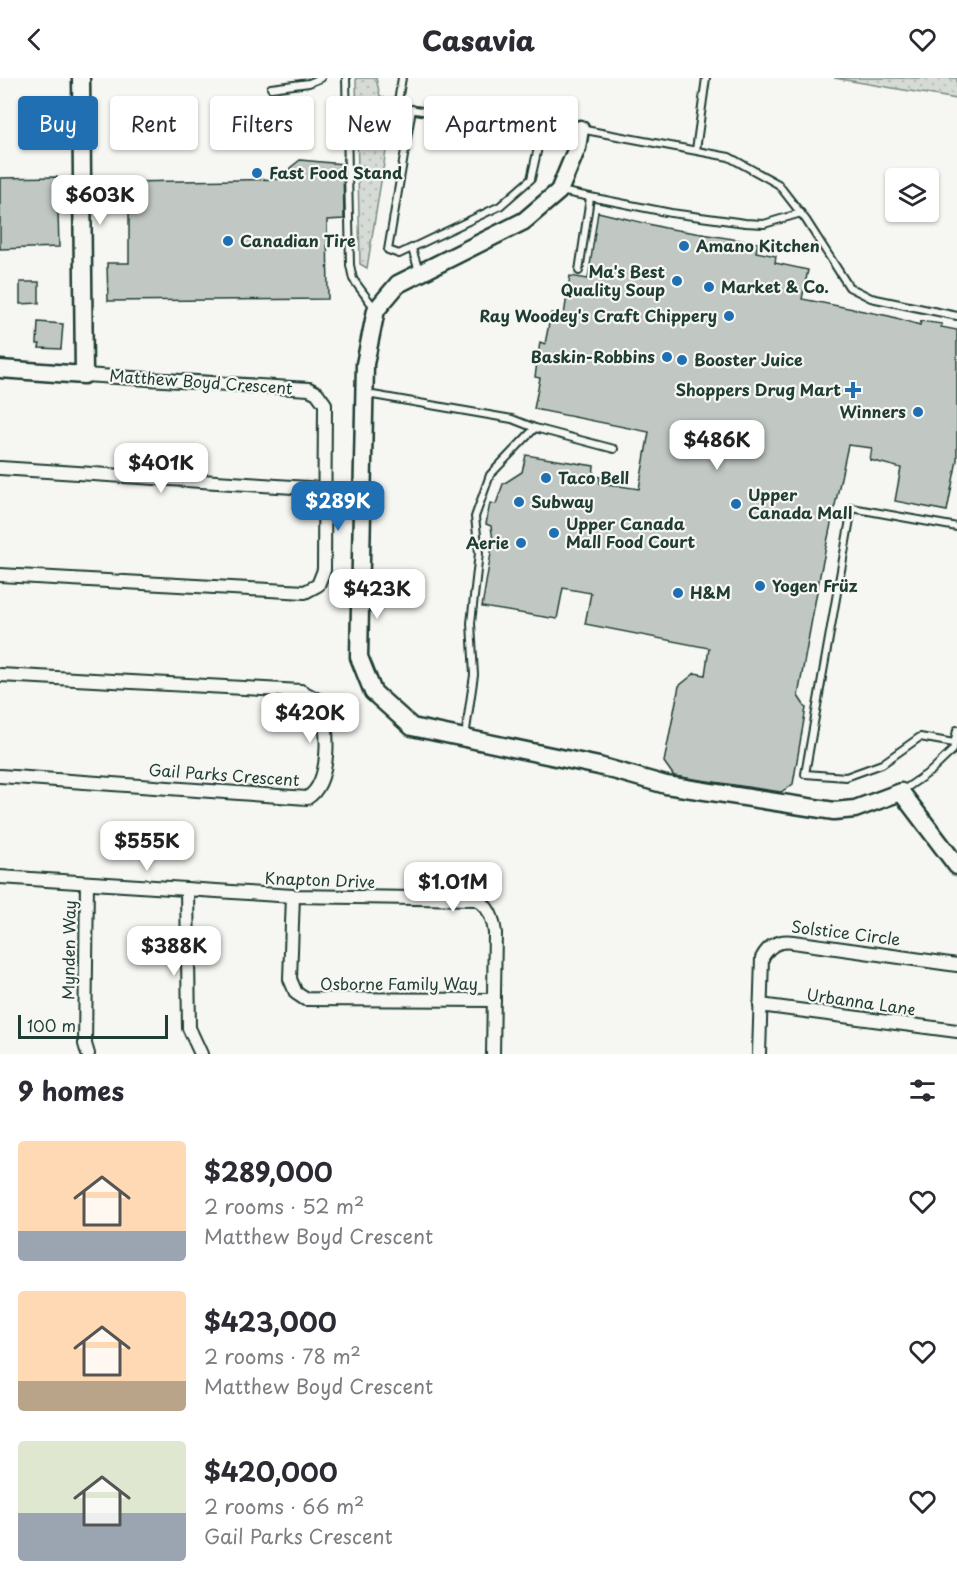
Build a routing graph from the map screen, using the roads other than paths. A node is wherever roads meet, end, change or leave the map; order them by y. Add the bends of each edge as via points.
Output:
1 (81, 78) edge
2 (321, 78) edge
3 (346, 78) edge
4 (402, 78) edge
5 (706, 78) edge
6 (271, 88) dead end
7 (399, 96) edge
8 (412, 109) edge
9 (424, 111) edge
10 (580, 129) joint
11 (405, 150) edge
12 (537, 150) edge
13 (696, 150) junction
14 (559, 191) junction
15 (590, 198) junction
16 (801, 213) junction
17 (412, 249) junction
18 (579, 271) dead end
19 (420, 273) junction
20 (376, 310) junction
21 (957, 316) edge
22 (0, 369) edge
23 (84, 375) junction
24 (364, 393) junction
25 (535, 429) junction
26 (614, 449) dead end
27 (0, 468) edge
28 (322, 489) junction
29 (957, 527) edge
30 (0, 576) edge
31 (0, 675) edge
32 (957, 730) edge
33 (465, 738) junction
34 (954, 743) junction
35 (0, 776) edge
36 (901, 792) junction
37 (957, 866) edge
38 (0, 877) edge
39 (87, 883) junction
40 (187, 889) junction
41 (293, 896) junction
42 (957, 965) edge
43 (494, 1000) junction
44 (760, 1005) junction
45 (957, 1031) edge
46 (88, 1054) edge
47 (201, 1054) edge
48 (494, 1054) edge
49 (759, 1054) edge

1 - 23 street
2 - 6 lane
3 - 20 lane via 350,265 353,279
4 - 7 lane
5 - 13 lane
8 - 9 lane
10 - 13 lane
10 - 14 street via 577,148
11 - 17 lane via 388,250 399,254
12 - 17 lane via 531,179 500,206
13 - 16 lane via 729,157 756,170 778,184
14 - 15 lane
14 - 19 street via 524,221
15 - 16 lane via 746,223 764,224
15 - 18 lane
16 - 21 lane via 849,287 871,298
17 - 19 lane
19 - 20 street via 398,284
20 - 24 street via 365,364
22 - 23 street, Matthew Boyd Crescent
23 - 28 street, Matthew Boyd Crescent via 309,389 325,404
24 - 25 lane via 512,419
24 - 33 street via 359,657 374,692 412,727
25 - 26 lane
25 - 33 lane via 490,475 476,517 479,553 471,623 474,675
27 - 28 street
28 - 30 street, Matthew Boyd Crescent via 324,570 318,585 305,592
29 - 34 lane via 852,508 805,774 846,777 882,764 920,737
31 - 35 street, Gail Parks Crescent via 301,692 320,701 326,717 324,776 307,798
32 - 34 lane
33 - 36 street via 599,766 666,785 834,811 855,809
34 - 36 lane via 953,750 931,771
36 - 37 street
38 - 39 street, Knapton Drive
39 - 40 street, Knapton Drive
39 - 46 street, Mynden Way
40 - 41 street, Knapton Drive
40 - 47 street via 189,1028
41 - 43 street, Knapton Drive via 476,899 485,904 494,921
41 - 43 street, Osborne Family Way via 290,980 305,999
42 - 44 street, Solstice Circle via 782,942 769,948 762,958
43 - 48 street, Knapton Drive
44 - 45 street, Urbanna Lane
44 - 49 street, Solstice Circle

